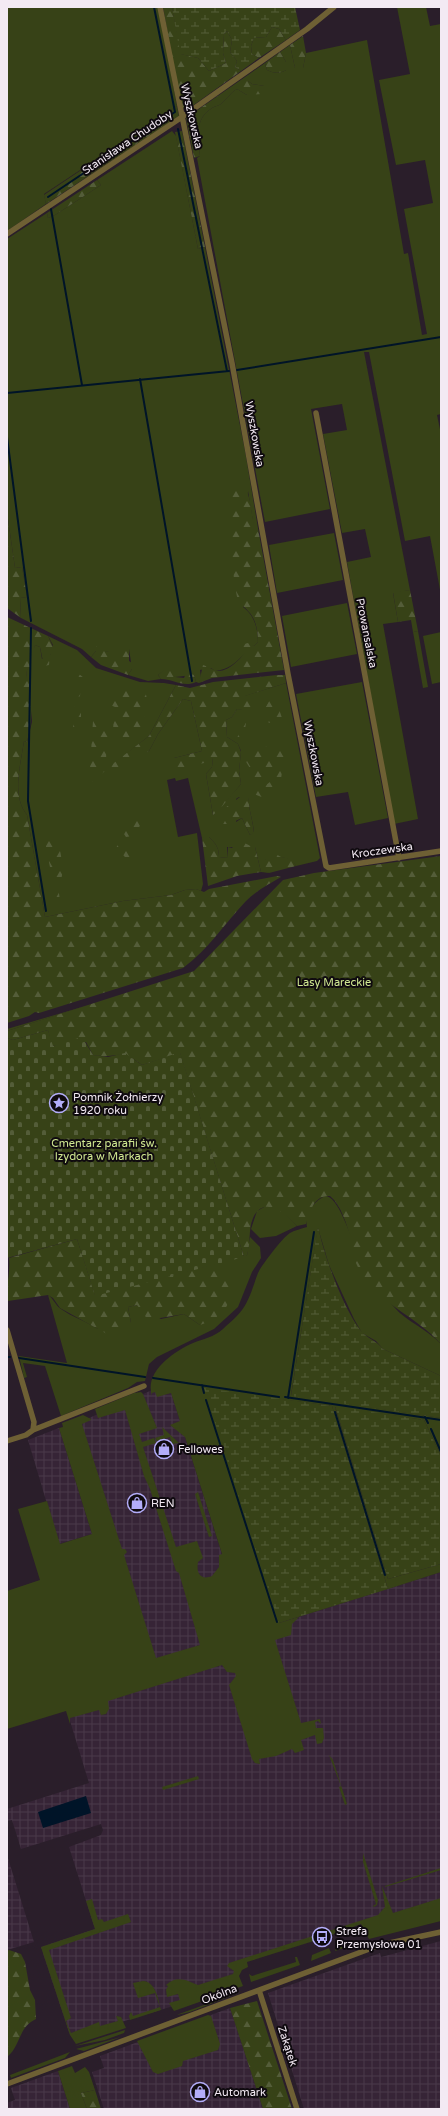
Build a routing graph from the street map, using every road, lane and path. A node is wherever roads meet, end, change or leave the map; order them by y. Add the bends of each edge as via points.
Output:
1 (160, 7) edge
2 (334, 7) edge
3 (182, 117) junction
4 (7, 234) edge
5 (316, 413) dead end
6 (441, 851) edge
7 (399, 858) junction
8 (326, 866) joint
9 (7, 1330) edge
10 (144, 1386) dead end
11 (33, 1430) junction
12 (7, 1441) edge
13 (441, 1932) edge
14 (259, 1990) junction
15 (7, 2084) edge
16 (297, 2109) edge

1 - 3 street, Wyszkowska
2 - 3 street, Stanisława Chudoby
3 - 4 street, Stanisława Chudoby
3 - 8 street, Wyszkowska via 232,363 288,674
5 - 7 street, Prowansalska
6 - 7 street, Kroczewska
7 - 8 street, Kroczewska via 329,868
9 - 11 street via 34,1422
10 - 11 street
11 - 12 street
13 - 14 street, Okólna via 380,1945
14 - 15 street, Okólna
14 - 16 street, Zakątek

